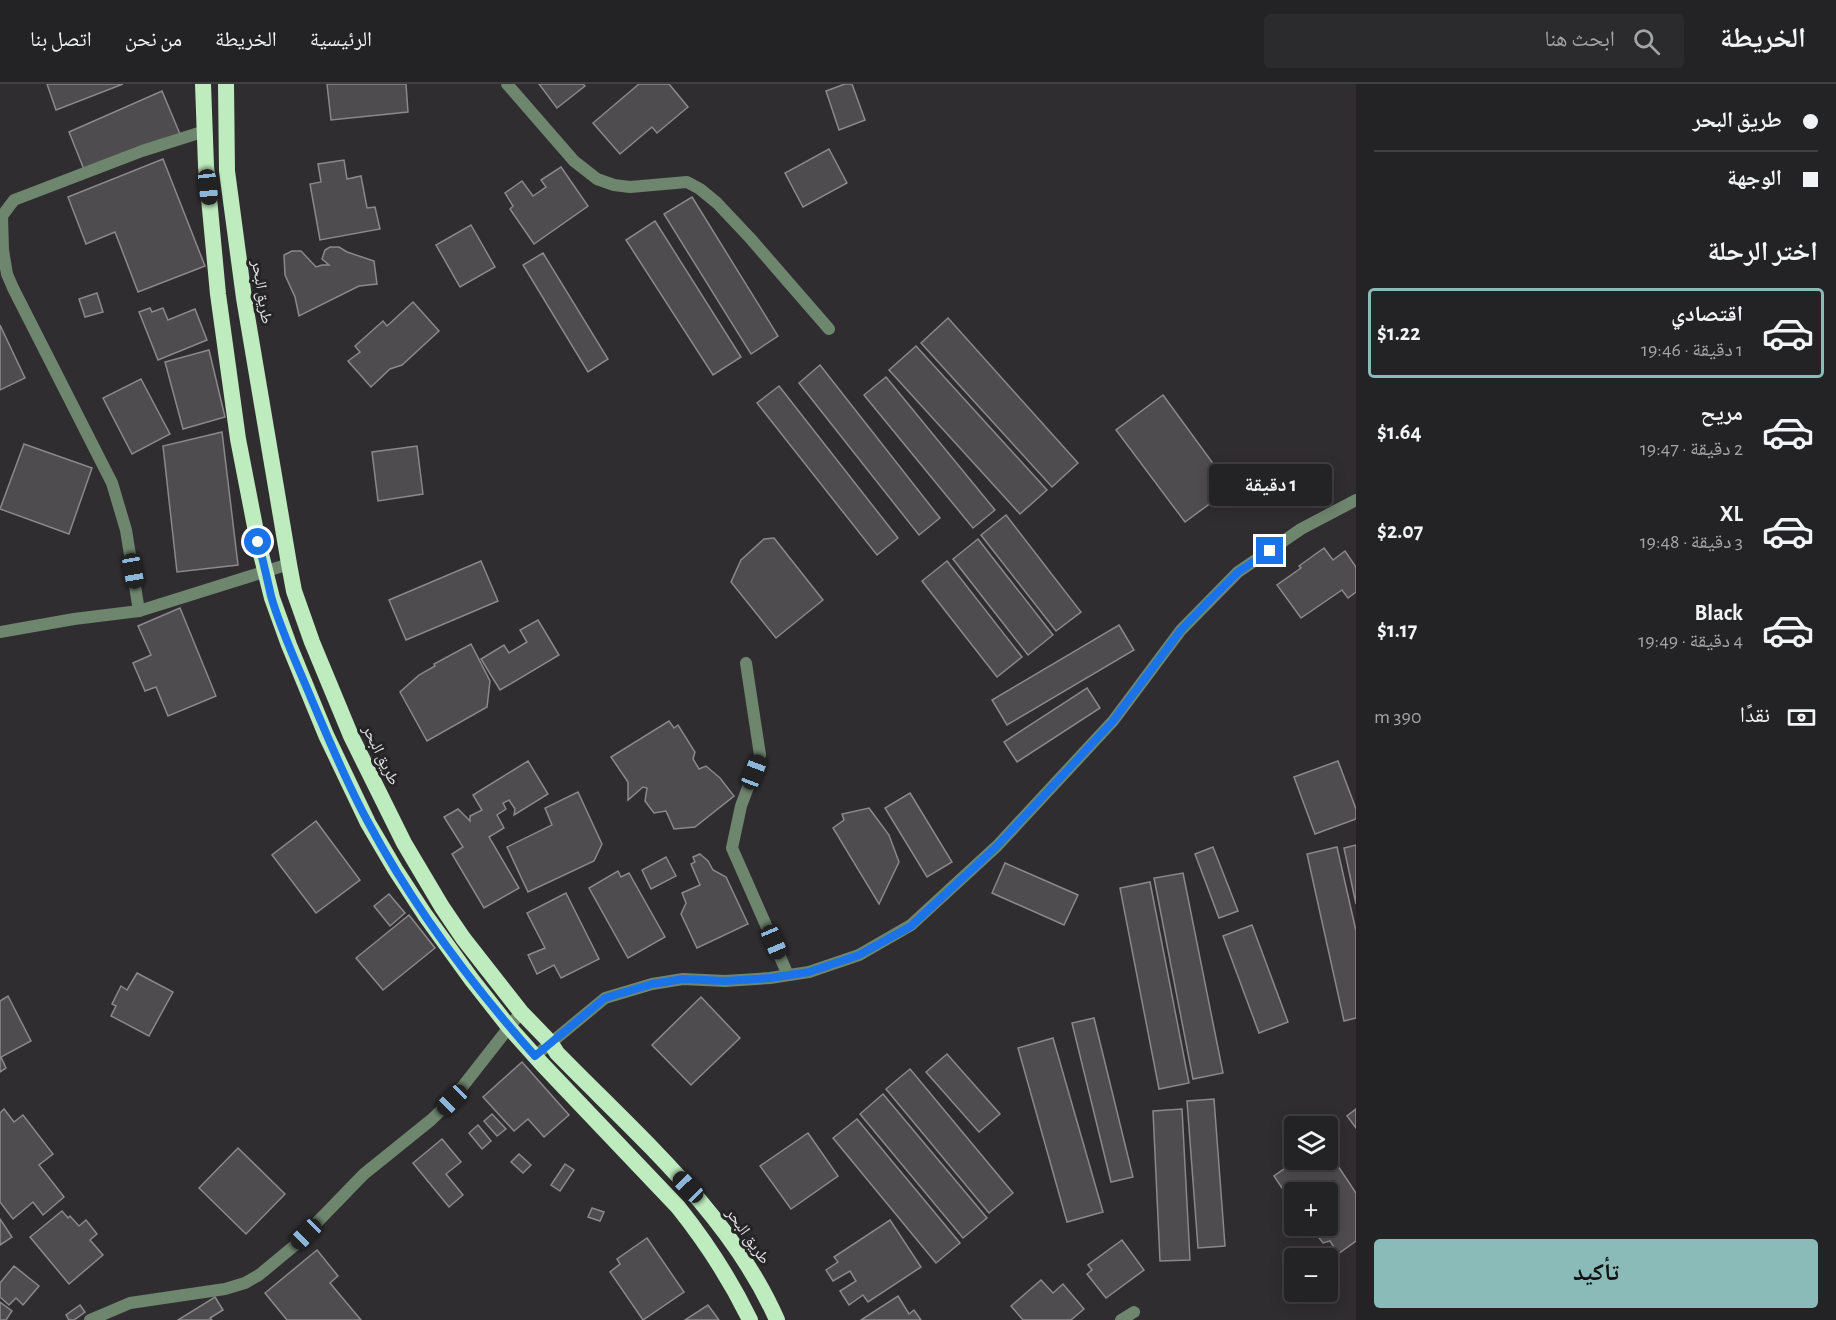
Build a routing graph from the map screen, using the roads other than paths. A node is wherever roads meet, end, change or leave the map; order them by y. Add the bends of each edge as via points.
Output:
1 (203, 84) edge
2 (226, 84) edge
3 (507, 84) edge
4 (205, 131) junction
5 (829, 329) dead end
6 (1356, 500) edge
7 (289, 564) junction
8 (265, 570) junction
9 (139, 611) junction
10 (0, 632) edge
11 (746, 663) dead end
12 (788, 975) junction
13 (521, 1012) junction
14 (509, 1027) junction
15 (550, 1042) junction
16 (535, 1056) junction
17 (1134, 1312) dead end
18 (90, 1320) edge
19 (750, 1320) edge
20 (777, 1320) edge
21 (1121, 1320) edge

1 - 4 highway
2 - 7 highway, طريق البحر via 229,182 244,298
3 - 5 street via 573,161 597,179 630,187 687,182 700,189 750,238
4 - 8 highway via 225,351 238,439
4 - 9 street via 14,200 2,216 7,274 116,493
6 - 12 street via 1301,529 1238,572 1181,630 1113,721 997,846 911,926 859,955
7 - 8 street
7 - 13 highway, طريق البحر via 294,591 328,684 404,843 463,938
8 - 9 street
8 - 14 highway via 289,645 368,823 425,915
9 - 10 street
11 - 12 street via 760,755 741,806 732,848
12 - 15 street via 652,984 605,998
13 - 14 street
13 - 15 highway, طريق البحر
14 - 16 highway
14 - 18 street via 445,1107 364,1174 294,1246 258,1275 225,1289 129,1303
15 - 16 street
15 - 20 highway, طريق البحر via 718,1223 758,1282
16 - 19 highway via 678,1207 723,1268
17 - 21 street

